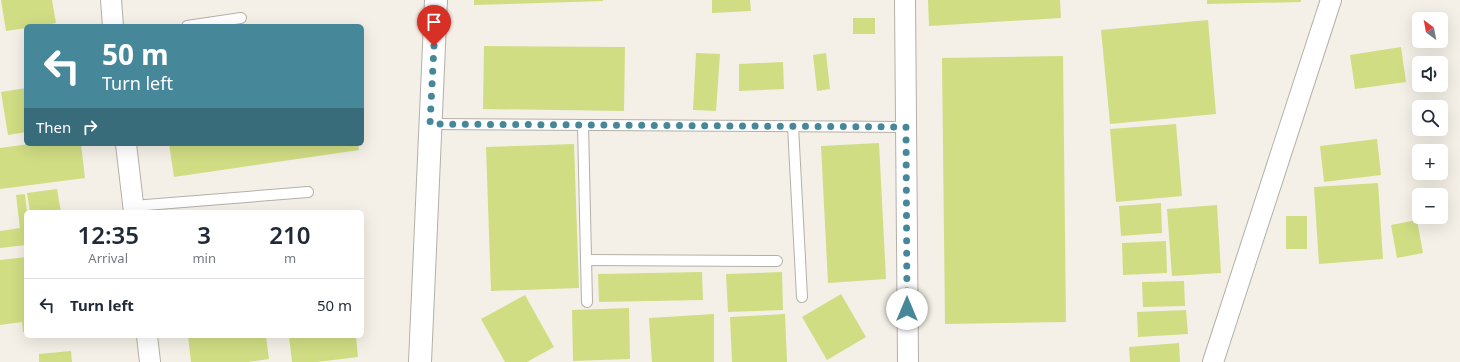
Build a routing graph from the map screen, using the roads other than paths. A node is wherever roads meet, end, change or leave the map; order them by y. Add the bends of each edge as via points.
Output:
1 (111, 0) edge
2 (436, 0) edge
3 (904, 0) edge
4 (1331, 0) edge
5 (240, 18) dead end
6 (113, 24) edge
7 (200, 24) edge
8 (430, 124) junction
9 (583, 125) junction
10 (793, 126) junction
11 (906, 127) junction
12 (126, 146) edge
13 (308, 192) dead end
14 (133, 209) edge
15 (586, 260) junction
16 (777, 261) dead end
17 (802, 297) dead end
18 (587, 302) dead end
19 (147, 338) edge
20 (150, 362) edge
21 (420, 362) edge
22 (908, 362) edge
23 (1213, 362) edge

1 - 6 street
2 - 8 street
3 - 11 street
4 - 23 street
5 - 7 lane
8 - 9 lane
8 - 21 street
9 - 10 lane
9 - 15 lane
10 - 11 lane
10 - 17 lane
11 - 22 street
12 - 14 street
13 - 14 lane
15 - 16 lane
15 - 18 lane
19 - 20 street

